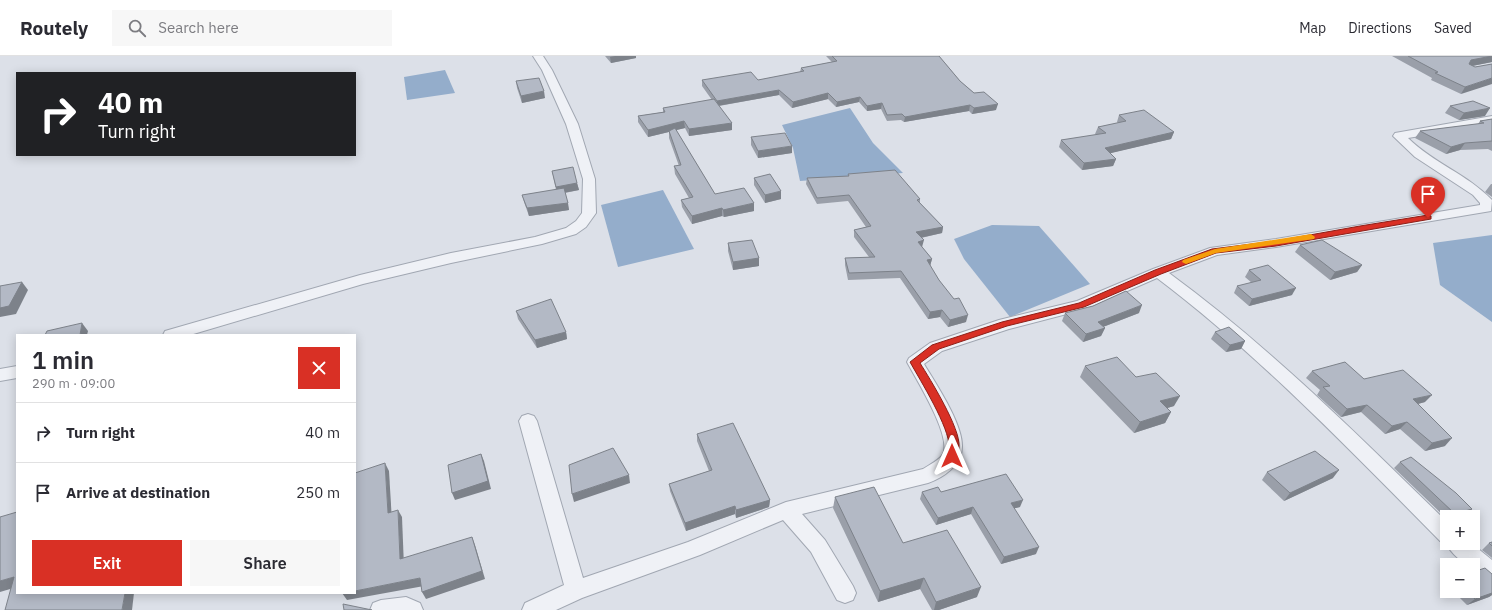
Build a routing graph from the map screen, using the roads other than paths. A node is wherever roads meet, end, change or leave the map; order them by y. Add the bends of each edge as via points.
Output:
1 (538, 56) edge
2 (1492, 120) edge
3 (1158, 272) junction
4 (174, 334) edge
5 (16, 372) edge
6 (0, 375) edge
7 (528, 421) dead end
8 (786, 510) junction
9 (1440, 528) edge
10 (1465, 550) edge
11 (1492, 572) edge
12 (576, 590) junction
13 (845, 593) dead end
14 (381, 610) edge
15 (412, 610) edge
16 (533, 610) edge

1 - 4 street via 572,124 589,179 589,213 581,224 571,231 360,280
2 - 3 street via 1400,136 1406,144 1480,194 1487,202 1486,208 1215,251
3 - 8 street via 1081,305 1005,324 936,347 915,362 950,429 954,446 952,456 928,475
3 - 9 street via 1228,324 1280,371
5 - 6 street
7 - 12 street
8 - 12 street via 693,549
8 - 13 street via 818,546
10 - 11 street
12 - 16 street
14 - 15 street via 406,607

